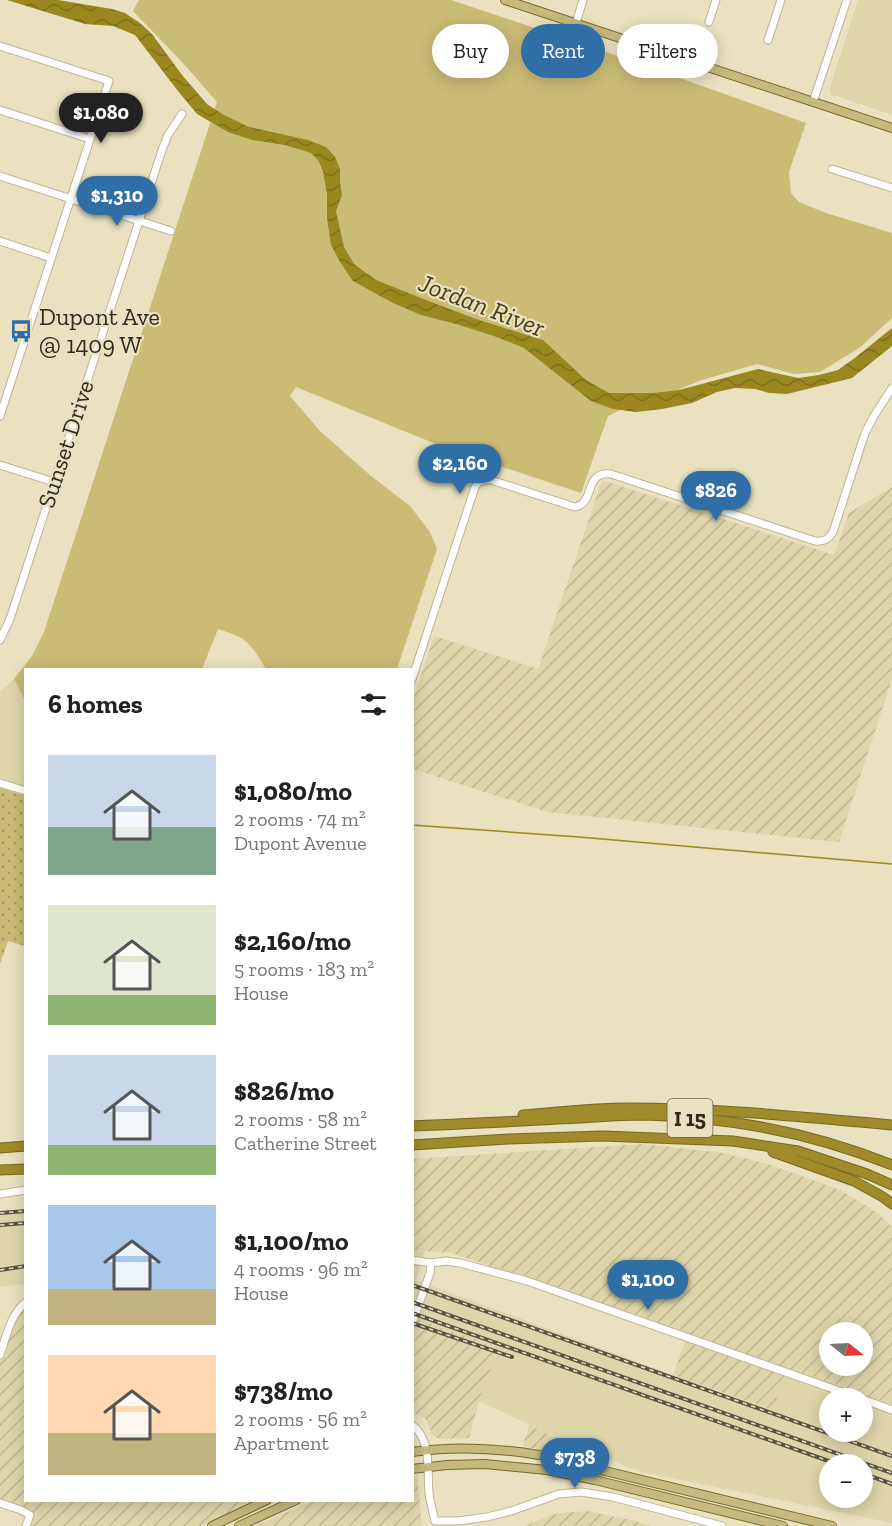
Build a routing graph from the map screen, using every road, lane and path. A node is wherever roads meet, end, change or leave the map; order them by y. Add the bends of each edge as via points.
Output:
1 (506, 0) edge
2 (583, 0) edge
3 (716, 0) edge
4 (781, 0) edge
5 (847, 0) edge
6 (709, 21) dead end
7 (576, 23) junction
8 (768, 40) dead end
9 (0, 46) edge
10 (813, 102) junction
11 (0, 110) edge
12 (182, 114) dead end
13 (892, 128) edge
14 (90, 139) junction
15 (832, 169) dead end
16 (0, 176) edge
17 (892, 188) edge
18 (70, 199) junction
19 (139, 221) junction
20 (171, 231) dead end
21 (0, 241) edge
22 (51, 258) junction
23 (892, 388) edge
24 (0, 416) edge
25 (0, 465) edge
26 (54, 482) junction
27 (0, 640) edge
28 (414, 674) edge
29 (0, 783) edge
30 (24, 790) edge
31 (482, 1123) junction
32 (892, 1125) edge
33 (414, 1126) edge
34 (733, 1141) junction
35 (414, 1145) edge
36 (24, 1146) edge
37 (0, 1148) edge
38 (892, 1165) edge
39 (24, 1169) edge
40 (0, 1170) edge
41 (892, 1185) edge
42 (24, 1190) edge
43 (0, 1194) edge
44 (892, 1204) edge
45 (414, 1260) edge
46 (431, 1263) junction
47 (24, 1304) edge
48 (414, 1307) edge
49 (414, 1317) edge
50 (0, 1355) edge
51 (830, 1388) edge
52 (873, 1403) edge
53 (892, 1410) edge
54 (414, 1426) edge
55 (426, 1450) junction
56 (414, 1452) edge
57 (428, 1467) junction
58 (414, 1469) edge
59 (263, 1502) edge
60 (292, 1502) edge
61 (0, 1503) edge
62 (26, 1526) edge
63 (212, 1526) edge
64 (239, 1526) edge
65 (722, 1526) edge
66 (783, 1526) edge
67 (832, 1526) edge

1 - 7 main road
2 - 7 street
3 - 6 street
4 - 8 street
5 - 10 street
7 - 10 main road
9 - 14 street via 109,81
10 - 13 main road
11 - 14 street
12 - 19 street, Sunset Drive via 165,143
14 - 18 street
15 - 17 street
16 - 18 street
18 - 19 street
18 - 22 street
19 - 20 street
19 - 26 street, Sunset Drive
21 - 22 street
22 - 24 street
23 - 28 street via 868,425 833,532 824,541 610,474 597,477 579,507 482,480 475,487
25 - 26 street
26 - 27 street, Sunset Drive
29 - 30 street
31 - 32 highway via 515,1116 625,1108
31 - 33 highway, I 15
31 - 38 highway, I 15 via 644,1115 723,1121 810,1137
34 - 35 highway, I 15 via 603,1136
34 - 41 highway, I 15 via 798,1151
34 - 44 highway via 854,1181
36 - 37 highway
39 - 40 highway
42 - 43 street
45 - 46 street
46 - 48 street
46 - 49 street
46 - 51 street via 460,1263 527,1281
47 - 50 street via 13,1317
52 - 53 street
54 - 55 street
55 - 56 main road
55 - 57 street
55 - 67 main road via 460,1448 539,1455
57 - 58 main road
57 - 65 street via 435,1521 487,1517 559,1494 581,1492
57 - 66 main road via 485,1464 547,1470
59 - 63 main road
60 - 64 main road
61 - 62 street via 30,1515

